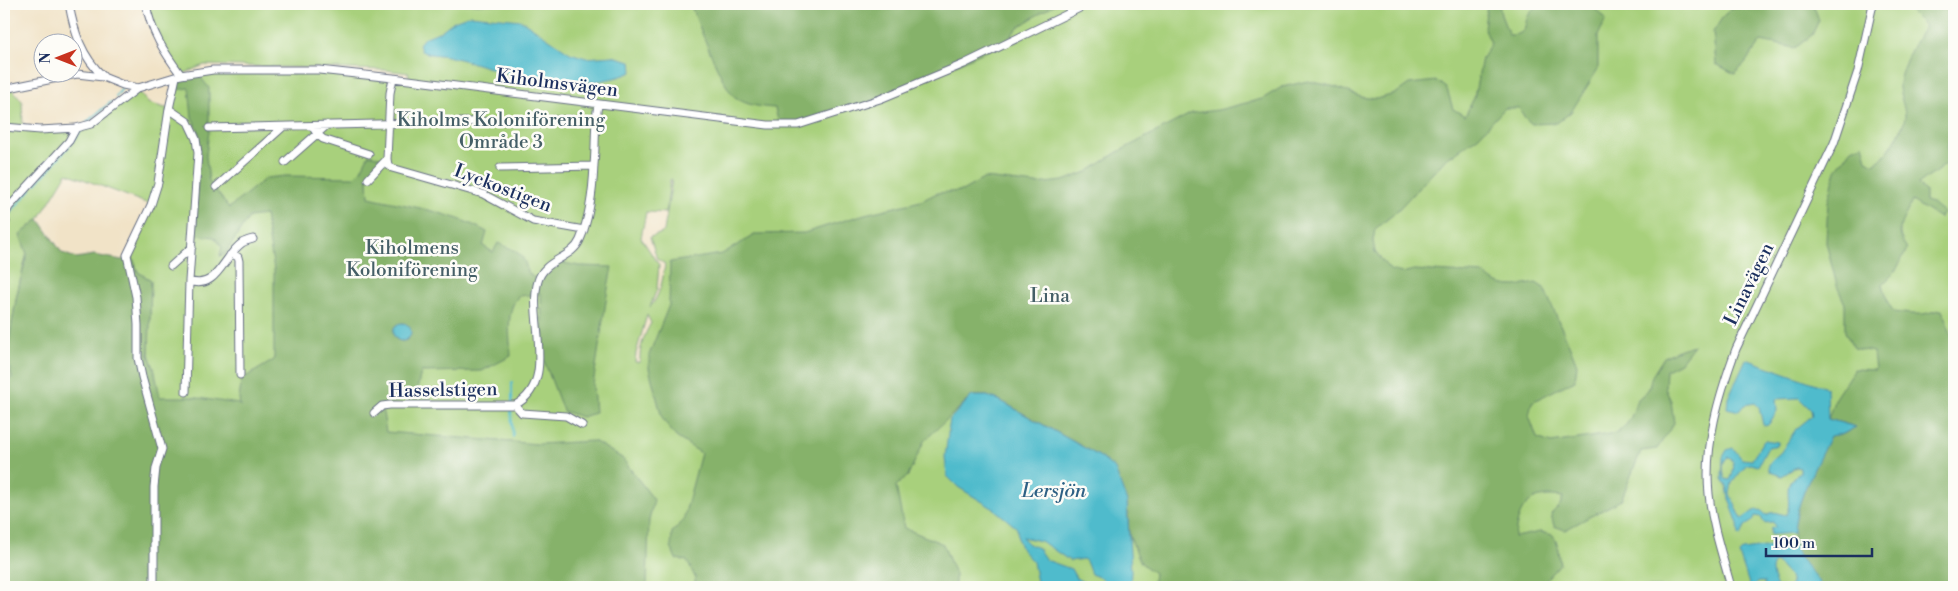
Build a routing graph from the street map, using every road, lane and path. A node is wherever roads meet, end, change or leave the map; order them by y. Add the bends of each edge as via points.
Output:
1 (69, 4) edge
2 (146, 4) edge
3 (1088, 4) edge
4 (1873, 4) edge
5 (178, 76) junction
6 (104, 77) junction
7 (393, 78) junction
8 (138, 88) junction
9 (4, 89) edge
10 (598, 105) junction
11 (169, 109) junction
12 (595, 120) junction
13 (388, 124) junction
14 (327, 125) junction
15 (284, 126) junction
16 (312, 126) junction
17 (4, 127) edge
18 (76, 128) junction
19 (208, 128) dead end
20 (317, 134) junction
21 (369, 154) dead end
22 (387, 159) junction
23 (285, 162) dead end
24 (594, 166) junction
25 (500, 168) dead end
26 (368, 179) dead end
27 (216, 186) dead end
28 (4, 226) edge
29 (584, 230) junction
30 (253, 239) dead end
31 (192, 247) junction
32 (230, 255) junction
33 (171, 266) dead end
34 (189, 281) junction
35 (240, 375) dead end
36 (186, 392) dead end
37 (515, 405) junction
38 (374, 412) dead end
39 (582, 426) dead end
40 (154, 587) edge
41 (1731, 587) edge

1 - 6 street via 84,55
2 - 5 street via 155,37
3 - 10 street, Kiholmsvägen via 964,64 880,99 798,125 768,125
4 - 41 street, Linavägen via 1858,71 1834,143 1736,349 1716,413 1708,464 1709,497
5 - 7 street, Kiholmsvägen via 213,70 319,70
5 - 8 street, Kiholmsvägen
5 - 11 street
6 - 8 street
6 - 9 street via 77,74
7 - 10 street, Kiholmsvägen
7 - 13 street
8 - 18 street via 90,124
10 - 12 street, Hasselstigen
11 - 31 street via 188,122 196,139 198,153
11 - 40 street via 152,205 127,255 136,297 138,358 162,449 154,487
12 - 13 street
12 - 24 street, Hasselstigen
13 - 14 street
13 - 22 street
14 - 16 street
14 - 20 street
15 - 16 street
15 - 19 street
15 - 27 street
16 - 20 street
17 - 18 street
18 - 28 street via 9,207
20 - 21 street via 323,139
20 - 23 street
22 - 26 street
22 - 29 street, Lyckostigen via 392,168 483,194 533,221
24 - 25 street
24 - 29 street, Hasselstigen
29 - 37 street, Hasselstigen via 579,244 551,263 538,281 537,378 527,396
30 - 32 street via 242,243
31 - 33 street
31 - 34 street
32 - 34 street via 209,280 200,284
32 - 35 street via 234,254 240,261
34 - 36 street
37 - 38 street, Hasselstigen via 382,406
37 - 39 street, Hasselstigen via 522,413 566,416

